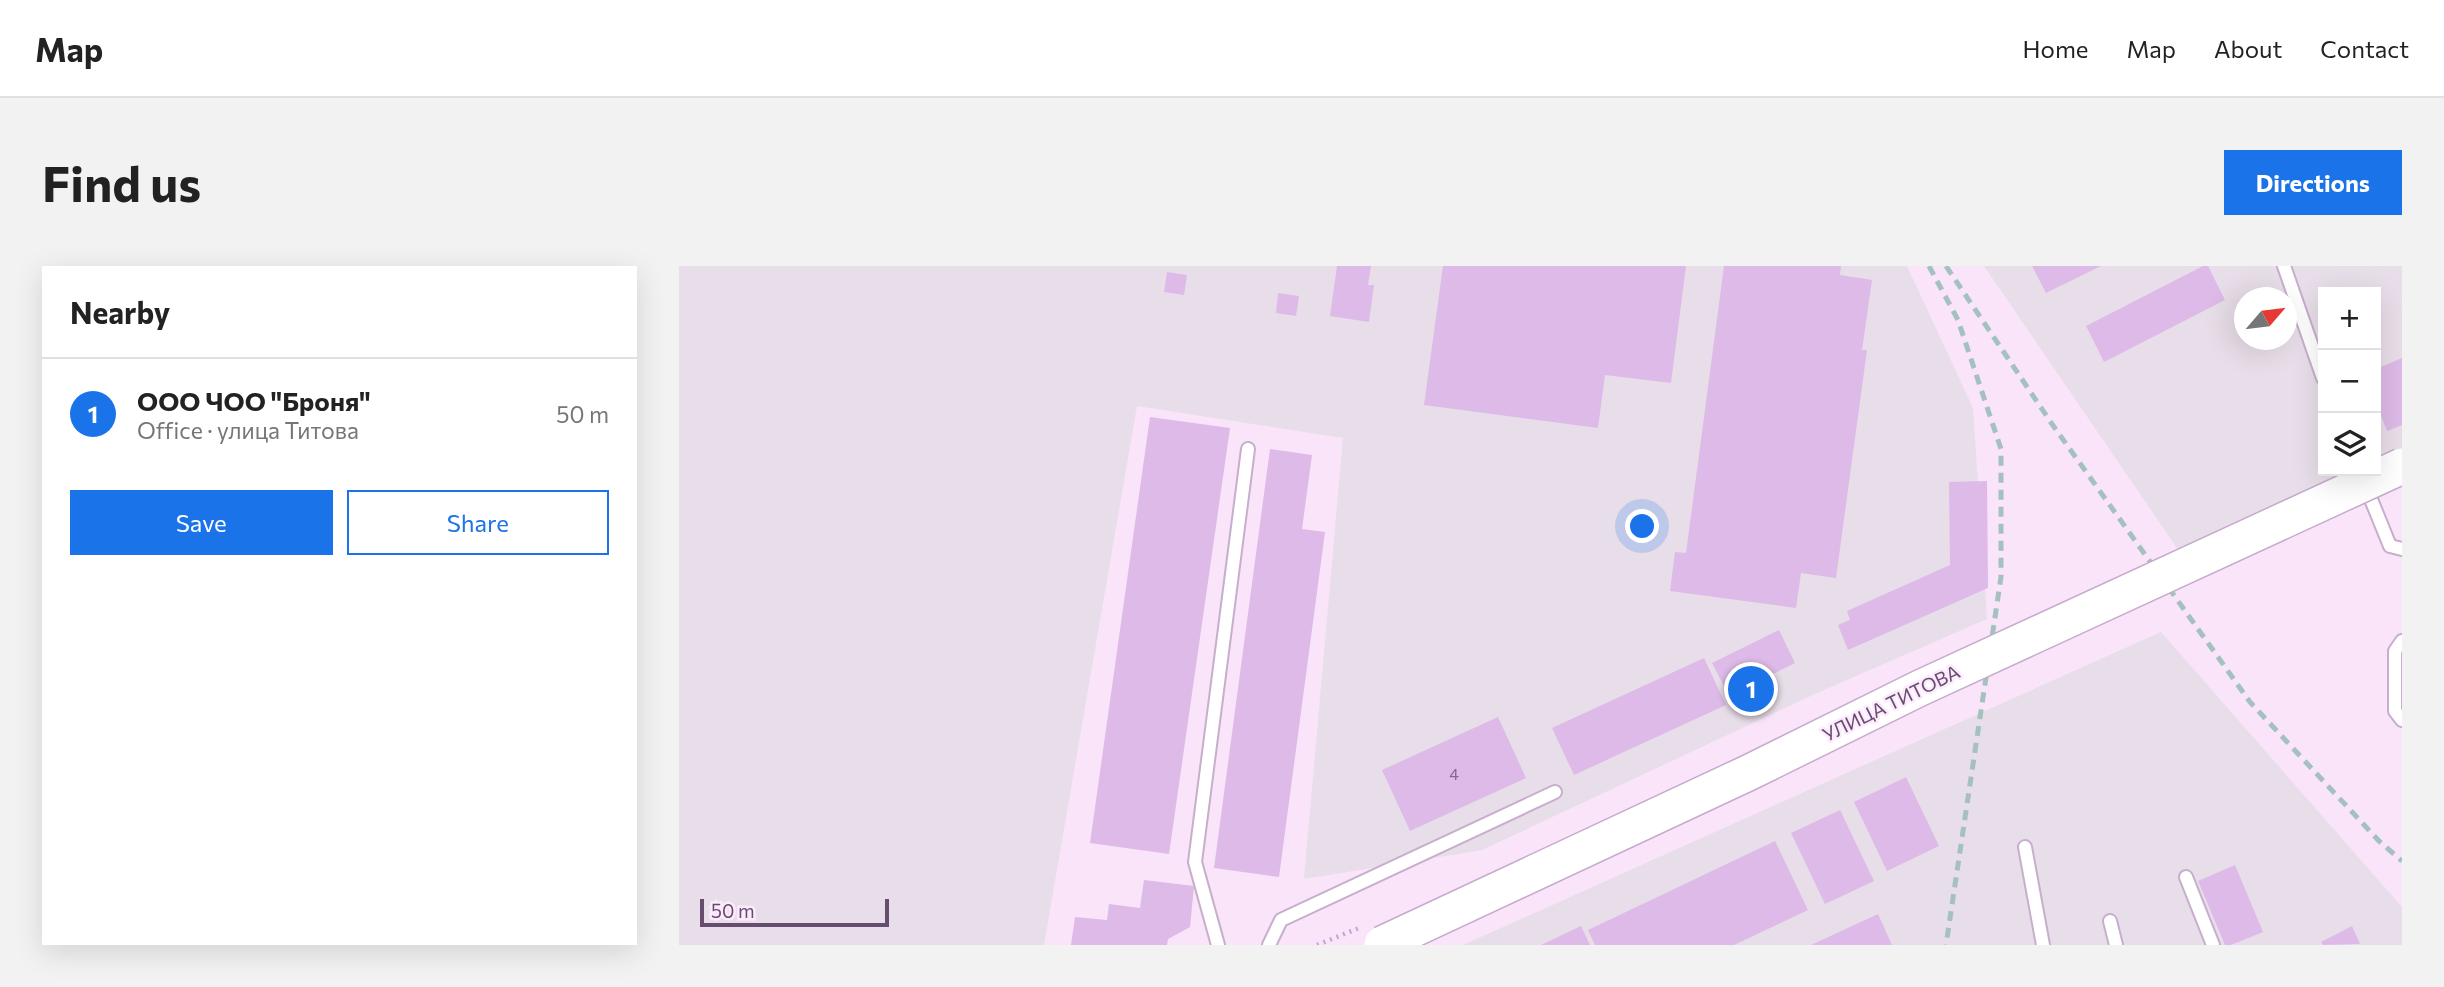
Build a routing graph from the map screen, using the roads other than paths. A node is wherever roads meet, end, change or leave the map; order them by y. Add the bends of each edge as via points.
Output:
1 (2284, 266) edge
2 (2318, 364) edge
3 (1248, 449) dead end
4 (2402, 466) edge
5 (2362, 476) edge
6 (2402, 549) edge
7 (2402, 640) edge
8 (2402, 720) edge
9 (1555, 792) dead end
10 (2025, 847) dead end
11 (2186, 877) dead end
12 (2110, 921) dead end
13 (1375, 939) edge
14 (1218, 945) edge
15 (1269, 945) edge
16 (2043, 945) edge
17 (2116, 945) edge
18 (2213, 945) edge

1 - 2 lane
3 - 14 lane via 1195,862
4 - 13 main road, УЛИЦА ТИТОВА, bridge via 1944,677 1748,773
5 - 6 lane via 2390,546
7 - 8 lane via 2395,651 2395,711
9 - 15 lane via 1282,920
10 - 16 lane
11 - 18 lane
12 - 17 lane

